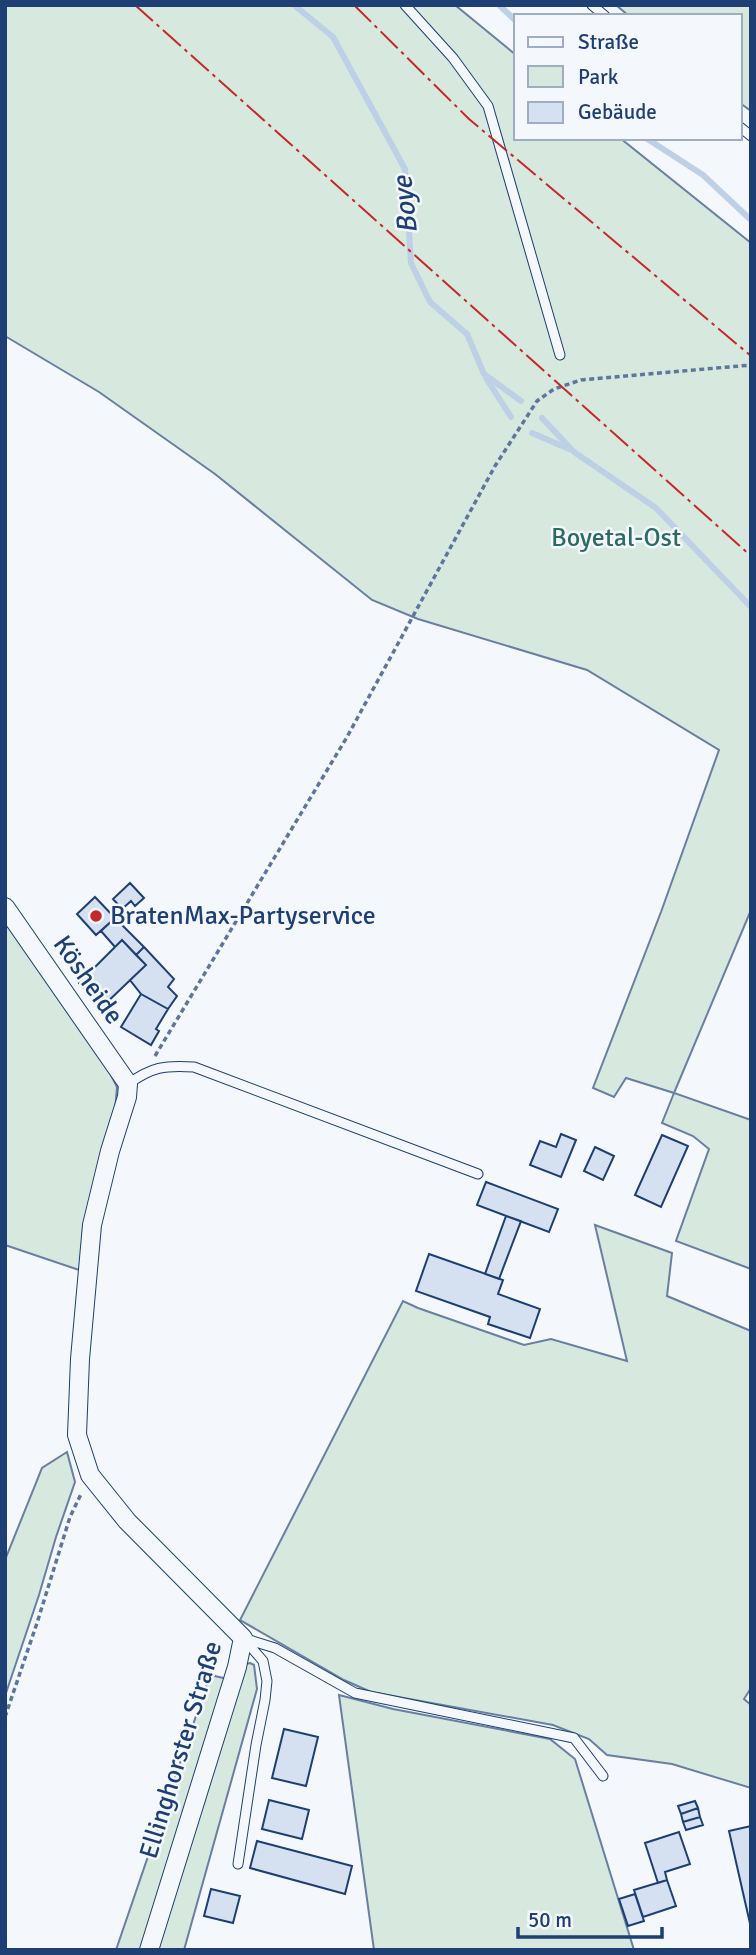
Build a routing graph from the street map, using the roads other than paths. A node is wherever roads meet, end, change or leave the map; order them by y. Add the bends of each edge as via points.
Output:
1 (405, 5) edge
2 (560, 355) dead end
3 (5, 907) edge
4 (128, 1084) junction
5 (478, 1174) dead end
6 (243, 1638) junction
7 (603, 1776) dead end
8 (238, 1864) dead end
9 (149, 1950) edge

1 - 2 lane via 488,106
3 - 4 street, Kösheide
4 - 5 lane via 157,1067 194,1067
4 - 6 street, Ellinghorster Straße via 92,1225 77,1435 90,1475 127,1521
6 - 7 lane via 275,1648 355,1693 575,1738
6 - 8 lane via 263,1661 267,1681
6 - 9 street, Ellinghorster Straße

